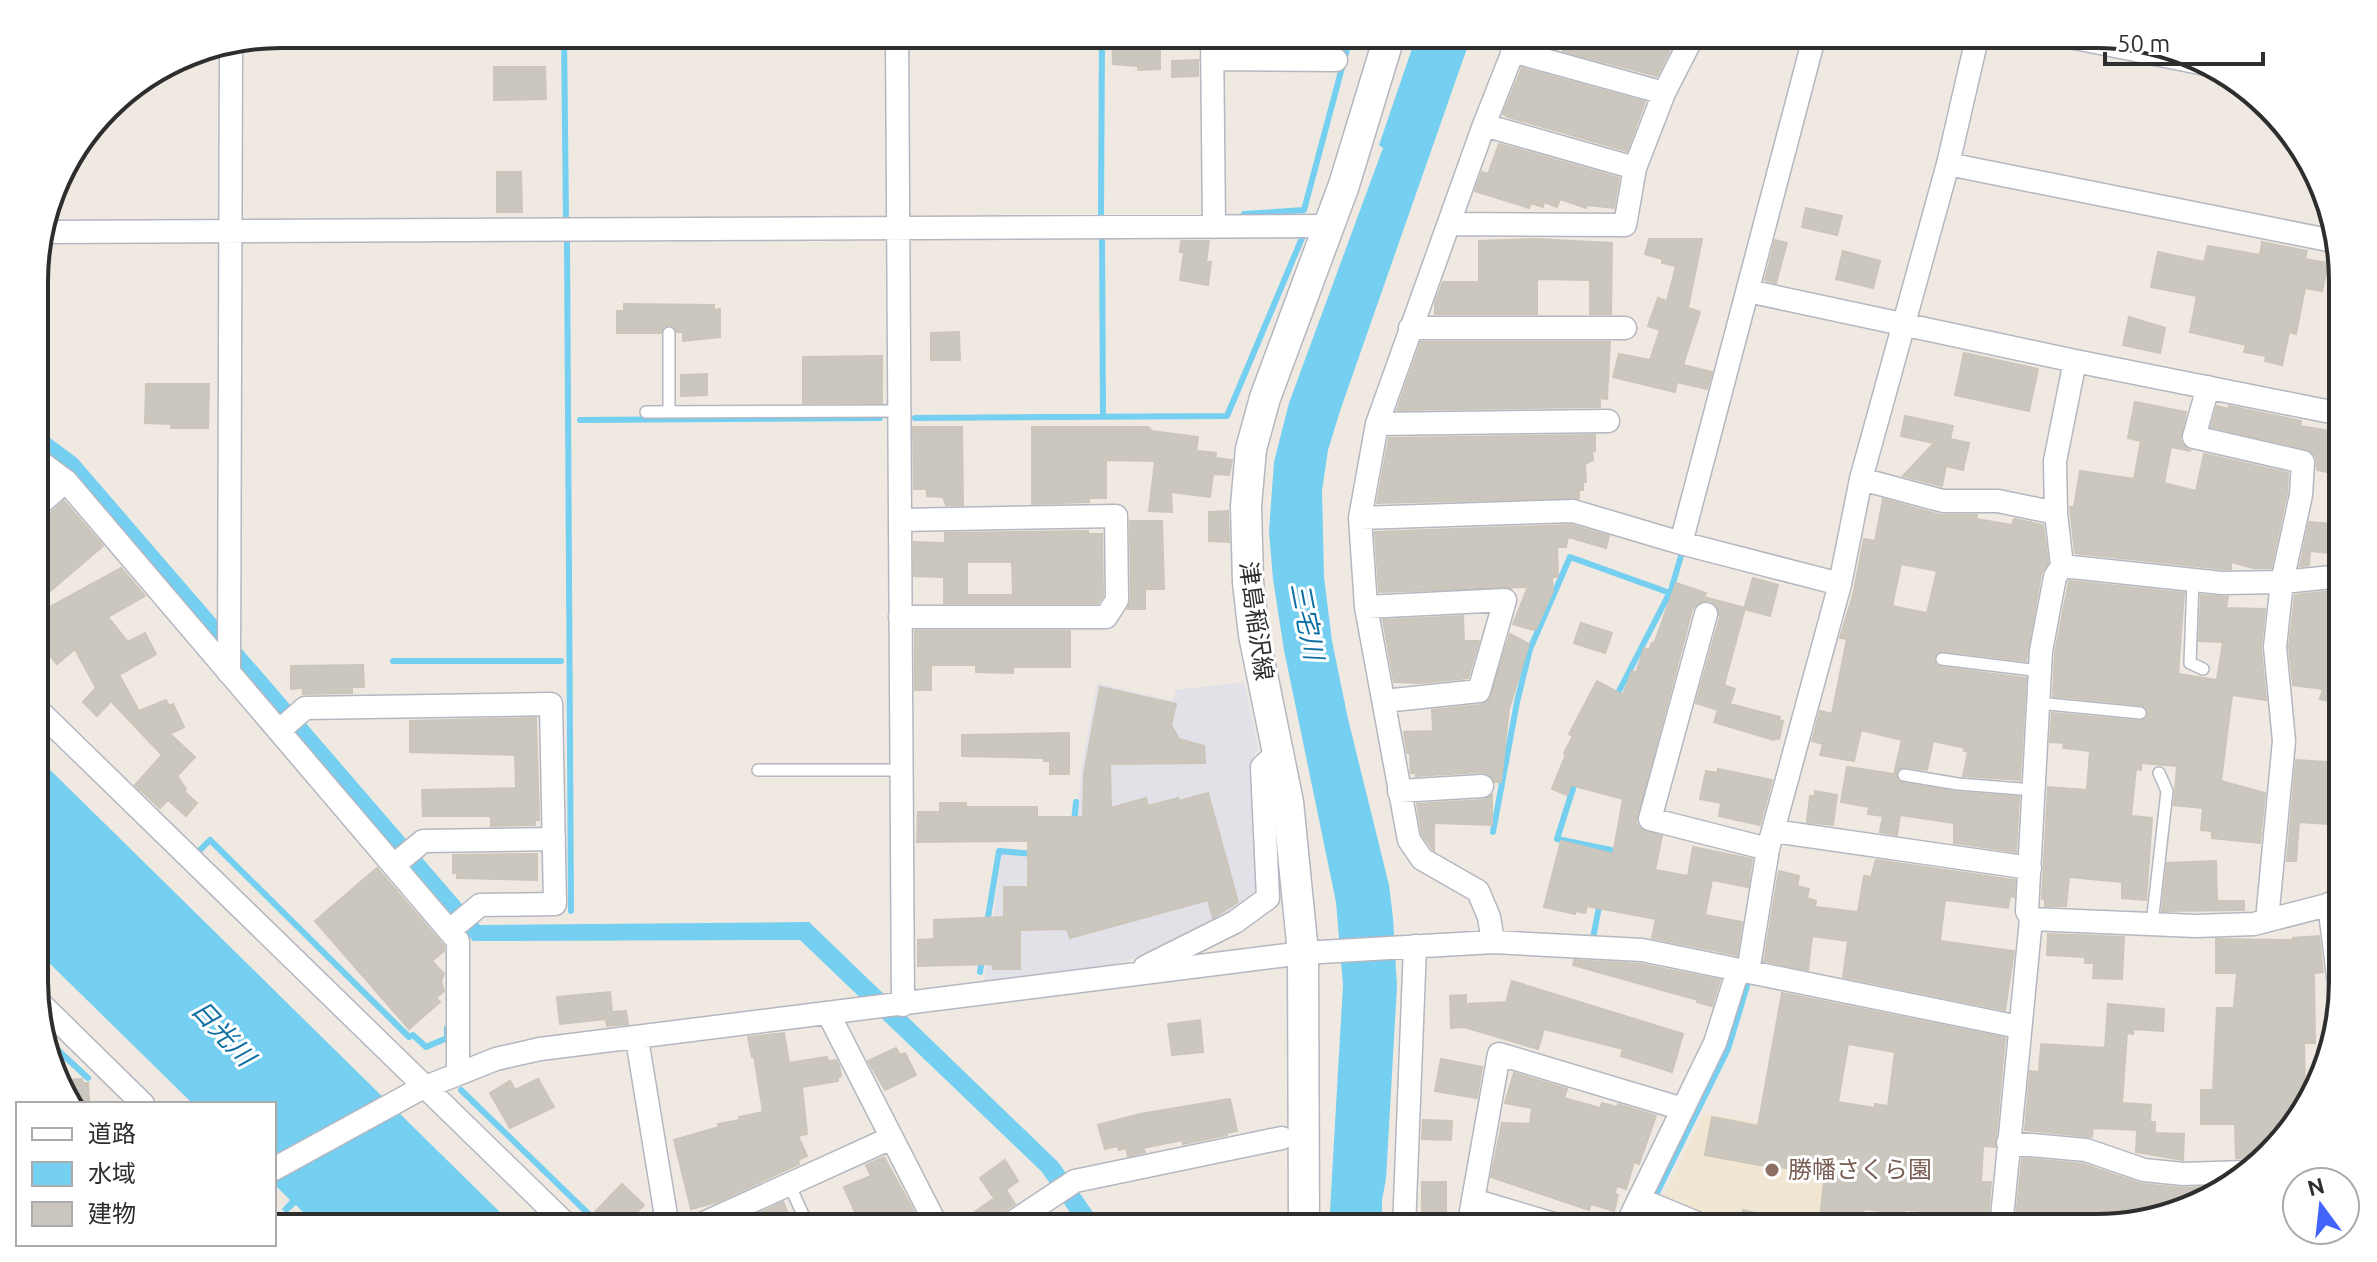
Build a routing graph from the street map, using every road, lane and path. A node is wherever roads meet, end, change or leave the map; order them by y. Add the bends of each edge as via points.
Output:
1 (897, 48) edge
2 (1212, 48) edge
3 (1386, 48) edge
4 (1514, 48) edge
5 (1533, 48) edge
6 (1687, 48) edge
7 (1811, 48) edge
8 (1975, 48) edge
9 (231, 53) edge
10 (1212, 59) junction
11 (1336, 60) dead end
12 (1664, 93) junction
13 (1484, 125) junction
14 (1948, 164) junction
15 (1635, 168) junction
16 (1449, 224) junction
17 (1327, 226) junction
18 (1214, 227) junction
19 (898, 228) junction
20 (231, 231) junction
21 (54, 232) edge
22 (2325, 239) edge
23 (1748, 291) junction
24 (1904, 324) junction
25 (1410, 328) junction
26 (1625, 328) dead end
27 (669, 333) dead end
28 (2075, 361) junction
29 (2208, 387) junction
30 (899, 411) junction
31 (646, 412) dead end
32 (669, 412) junction
33 (2329, 412) edge
34 (1608, 421) dead end
35 (1377, 424) junction
36 (48, 468) edge
37 (1861, 479) junction
38 (66, 481) junction
39 (48, 497) edge
40 (2056, 513) junction
41 (1360, 518) junction
42 (900, 520) junction
43 (1681, 543) junction
44 (2062, 566) junction
45 (2329, 577) edge
46 (2193, 580) junction
47 (2282, 582) junction
48 (1840, 584) junction
49 (1366, 607) junction
50 (1706, 614) dead end
51 (900, 617) junction
52 (1942, 659) dead end
53 (2203, 669) dead end
54 (229, 670) junction
55 (2040, 671) junction
56 (1384, 701) junction
57 (2038, 703) junction
58 (2140, 713) dead end
59 (48, 720) edge
60 (281, 729) junction
61 (1278, 752) junction
62 (758, 770) dead end
63 (901, 770) junction
64 (2159, 773) dead end
65 (1904, 775) dead end
66 (1482, 786) dead end
67 (2034, 790) junction
68 (1399, 791) junction
69 (554, 839) junction
70 (1770, 840) junction
71 (396, 863) junction
72 (2030, 868) junction
73 (2329, 904) edge
74 (2031, 919) junction
75 (2267, 920) junction
76 (459, 923) junction
77 (2152, 924) junction
78 (1493, 942) junction
79 (1409, 946) junction
80 (1315, 952) junction
81 (1743, 971) junction
82 (1129, 974) junction
83 (900, 1005) junction
84 (50, 1013) edge
85 (829, 1015) junction
86 (2019, 1027) junction
87 (637, 1039) junction
88 (458, 1074) junction
89 (422, 1088) junction
90 (141, 1102) edge
91 (1683, 1109) junction
92 (891, 1138) junction
93 (1282, 1138) dead end
94 (2008, 1143) junction
95 (276, 1168) edge
96 (2228, 1173) edge
97 (789, 1184) junction
98 (1473, 1200) junction
99 (1647, 1203) junction
100 (555, 1214) edge
101 (666, 1214) edge
102 (724, 1214) edge
103 (803, 1214) edge
104 (931, 1214) edge
105 (1025, 1214) edge
106 (1305, 1214) edge
107 (1404, 1214) edge
108 (1470, 1214) edge
109 (1520, 1214) edge
110 (1637, 1214) edge
111 (1674, 1214) edge
112 (2002, 1214) edge

1 - 19 street
2 - 10 street
3 - 17 main road, 津島稲沢線
4 - 13 street
5 - 12 street
6 - 12 street
7 - 23 street
8 - 14 street
9 - 20 street
10 - 11 street
10 - 18 street
12 - 15 street
13 - 15 street
13 - 16 street
14 - 22 street
14 - 24 street
15 - 16 street via 1625,225
16 - 25 street
17 - 18 street
17 - 61 main road, 津島稲沢線 via 1265,398 1250,463 1248,582
18 - 19 street
19 - 20 street
19 - 30 street
20 - 21 street
20 - 54 street
23 - 24 street
23 - 43 street
24 - 28 street
24 - 37 street
25 - 26 street
25 - 35 street
27 - 32 lane
28 - 29 street
28 - 40 street via 2055,461
29 - 33 street
29 - 47 street via 2194,437 2303,462
30 - 32 lane
30 - 42 street
31 - 32 lane
34 - 35 street
35 - 41 street
36 - 38 street
37 - 40 street via 1943,501 1998,501
37 - 48 street
38 - 39 street
38 - 54 street
40 - 44 street
41 - 43 street via 1573,511
41 - 49 street
42 - 51 street
42 - 51 street via 1116,516 1117,586 1117,600 1106,617
43 - 48 street
44 - 46 street
44 - 55 street via 2055,577
45 - 47 street
46 - 47 street
46 - 53 lane via 2190,663
47 - 75 street via 2275,647 2284,741
48 - 70 street
49 - 56 street
49 - 56 street via 1505,600 1479,691
50 - 70 street via 1650,819
51 - 63 street
52 - 55 lane
54 - 60 street
55 - 57 street
56 - 68 street
57 - 58 lane
57 - 67 street
59 - 89 street
60 - 69 street via 305,708 551,704
60 - 71 street
61 - 80 main road, 津島稲沢線
61 - 82 street via 1262,767 1268,898 1235,922
62 - 63 lane
63 - 83 street
64 - 77 lane via 2167,791
65 - 67 lane
66 - 68 street
67 - 72 street
68 - 78 street via 1409,840 1422,859 1478,891
69 - 71 street via 423,841
69 - 76 street via 555,904 480,905
70 - 72 street
70 - 81 street
71 - 76 street
72 - 74 street
73 - 75 street
74 - 77 street
74 - 86 street
75 - 77 street
76 - 88 street
78 - 79 street
78 - 81 street via 1642,950
79 - 80 street
79 - 107 street
80 - 82 street
80 - 106 main road, 津島稲沢線
81 - 86 street
81 - 91 street
82 - 83 street
83 - 85 street
84 - 90 street
85 - 87 street
85 - 92 street
86 - 94 street
87 - 88 street via 540,1049
87 - 101 street
88 - 89 street
89 - 95 street
89 - 100 street
91 - 98 street via 1499,1054
91 - 99 street
92 - 97 street
92 - 104 street
93 - 105 street via 1075,1181
94 - 96 street via 2086,1150 2144,1170
94 - 112 street
97 - 102 street
97 - 103 lane
98 - 108 street
98 - 109 street
99 - 110 street
99 - 111 street

